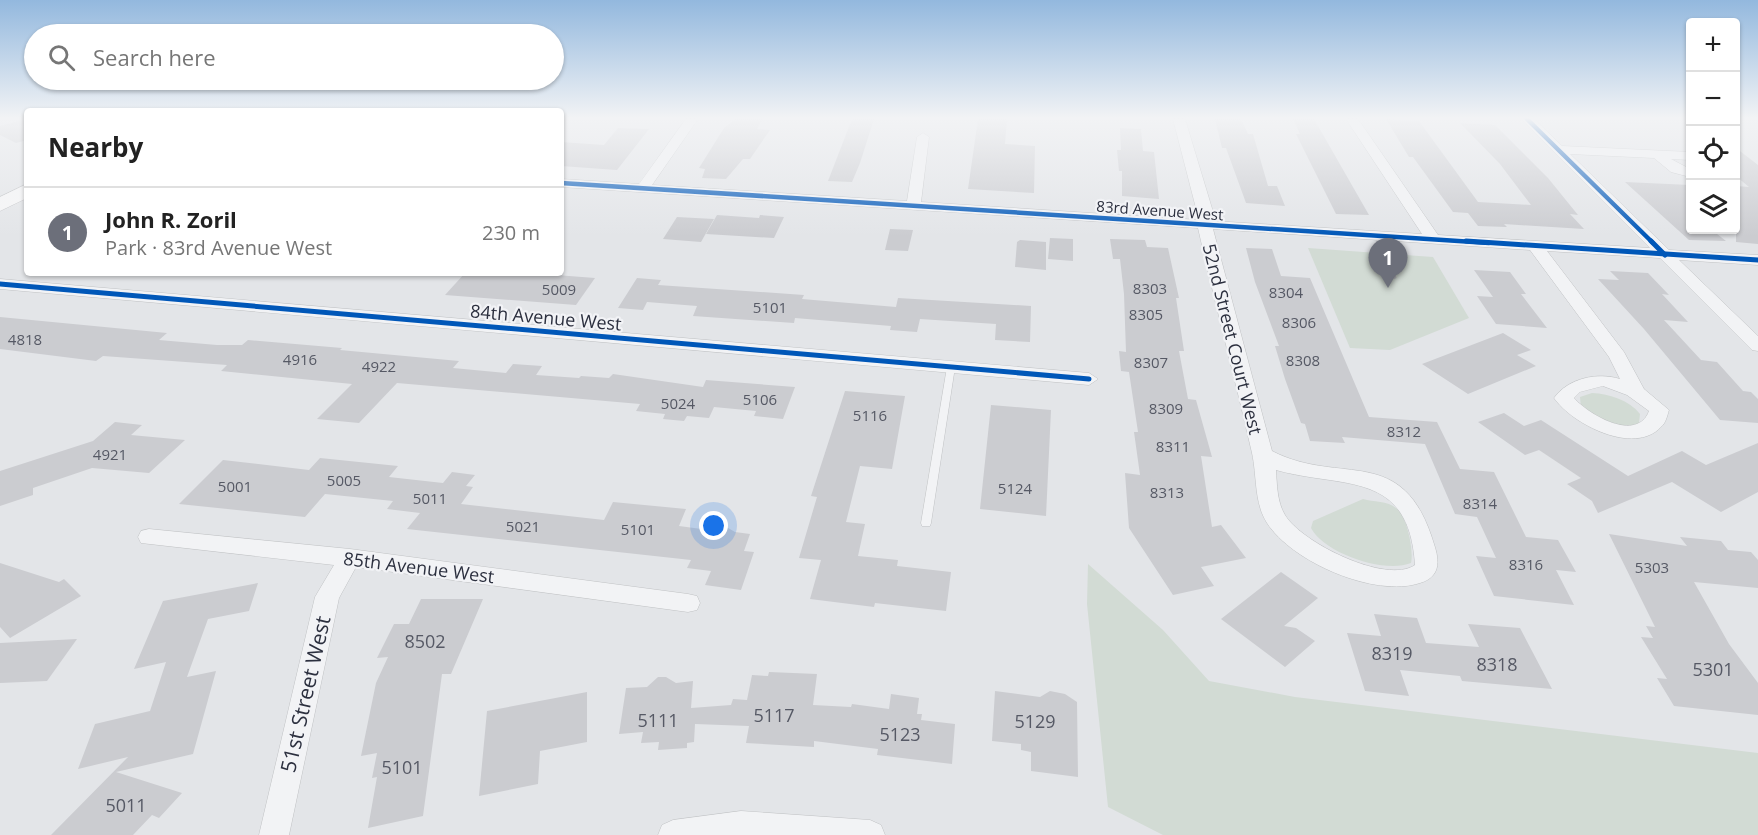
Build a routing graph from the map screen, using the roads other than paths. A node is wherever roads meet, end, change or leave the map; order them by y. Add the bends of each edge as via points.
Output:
1 (664, 158) edge
2 (920, 158) edge
3 (1190, 158) edge
4 (1378, 158) edge
5 (1568, 158) edge
6 (1662, 158) edge
7 (1686, 172) edge
8 (564, 183) edge
9 (643, 188) junction
10 (24, 192) edge
11 (0, 205) edge
12 (913, 206) junction
13 (1205, 226) junction
14 (1434, 240) junction
15 (1535, 246) junction
16 (1665, 255) junction
17 (1758, 260) edge
18 (0, 284) edge
19 (1758, 346) edge
20 (951, 367) junction
21 (1089, 379) dead end
22 (1635, 390) dead end
23 (1262, 454) junction
24 (926, 523) dead end
25 (149, 537) dead end
26 (350, 558) junction
27 (688, 603) dead end
28 (274, 835) edge
29 (673, 835) edge
30 (862, 835) edge

1 - 9 street
2 - 12 street
3 - 13 street, 52nd Street Court West via 1207,215
4 - 14 street
5 - 16 street
6 - 7 street
8 - 9 street, 83rd Avenue West
9 - 12 street, 83rd Avenue West
10 - 11 street
12 - 13 street, 83rd Avenue West
13 - 14 street, 83rd Avenue West
13 - 23 street, 52nd Street Court West
14 - 15 street, 83rd Avenue West
15 - 16 street, 83rd Avenue West
15 - 22 street via 1618,356
16 - 17 street, 83rd Avenue West
16 - 19 street
18 - 20 street, 84th Avenue West
20 - 21 street, 84th Avenue West
20 - 24 lane
23 - 23 street, 52nd Street Court West via 1288,467 1366,476 1389,487 1413,514 1427,568 1410,578 1364,574 1292,536 1271,509
25 - 26 street, 85th Avenue West
26 - 27 street, 85th Avenue West
26 - 28 street, 51st Street West via 327,597
29 - 30 street via 741,825

